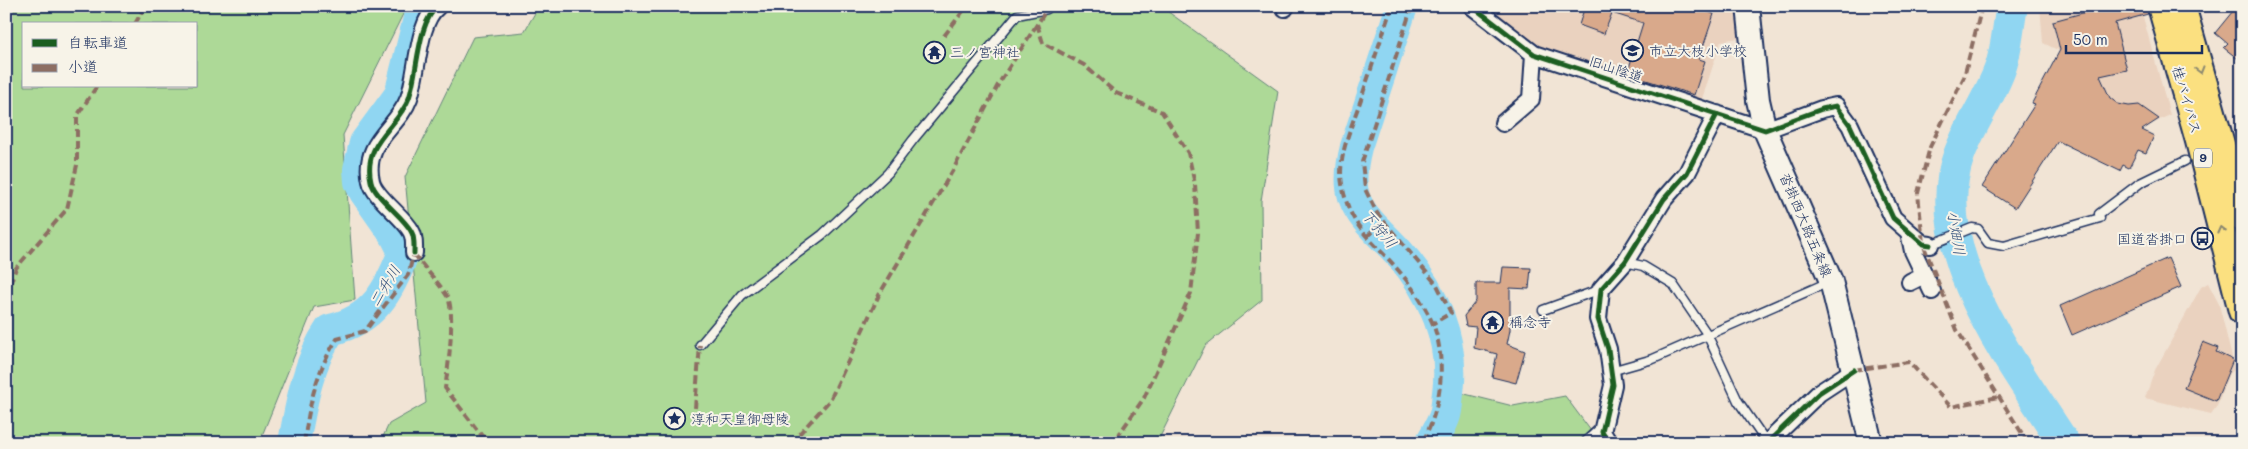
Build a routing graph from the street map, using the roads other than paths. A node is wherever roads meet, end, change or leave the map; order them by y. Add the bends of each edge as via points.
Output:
1 (438, 6) edge
2 (1048, 6) edge
3 (1472, 6) edge
4 (1748, 6) edge
5 (2161, 6) edge
6 (2182, 6) edge
7 (1534, 54) junction
8 (1717, 114) junction
9 (1503, 124) dead end
10 (1766, 130) junction
11 (2185, 161) dead end
12 (2242, 218) edge
13 (1909, 232) junction
14 (1930, 246) joint
15 (414, 253) dead end
16 (1625, 262) junction
17 (1831, 281) junction
18 (1600, 289) junction
19 (1932, 291) dead end
20 (1543, 310) dead end
21 (2242, 311) edge
22 (1707, 334) junction
23 (700, 345) dead end
24 (1854, 370) junction
25 (1611, 371) junction
26 (1606, 437) edge
27 (1590, 443) edge
28 (1767, 443) edge
29 (1871, 443) edge

1 - 15 street via 426,22 408,101 378,139 368,169 371,185 413,232
2 - 23 lane via 1047,9 1017,15 888,173 822,235 742,295
3 - 7 street, 旧山陰道
4 - 10 main road, 沓掛西大路五条線 via 1758,100
21 -> 5 highway, 桂バイパス / 9
6 -> 12 highway, 桂バイパス / 9
7 - 8 street, 旧山陰道
7 - 9 street via 1531,99
8 - 10 street, 旧山陰道
8 - 16 street via 1687,173 1664,199
10 - 13 street via 1836,106 1850,125 1893,218
10 - 17 main road, 沓掛西大路五条線
11 - 14 lane via 2140,183 2099,214 2100,218 2004,246 1988,243 1978,229 1972,228
13 - 14 street
13 - 19 street via 1917,278
16 - 18 street
16 - 22 lane via 1643,266 1673,284
17 - 22 lane
17 - 24 main road, 沓掛西大路五条線
18 - 20 lane
18 - 25 street via 1598,319
22 - 25 lane via 1653,359
22 - 28 lane via 1738,401
24 - 28 street via 1819,393
24 - 29 main road, 沓掛西大路五条線
25 - 26 street via 1613,385
26 - 27 street

